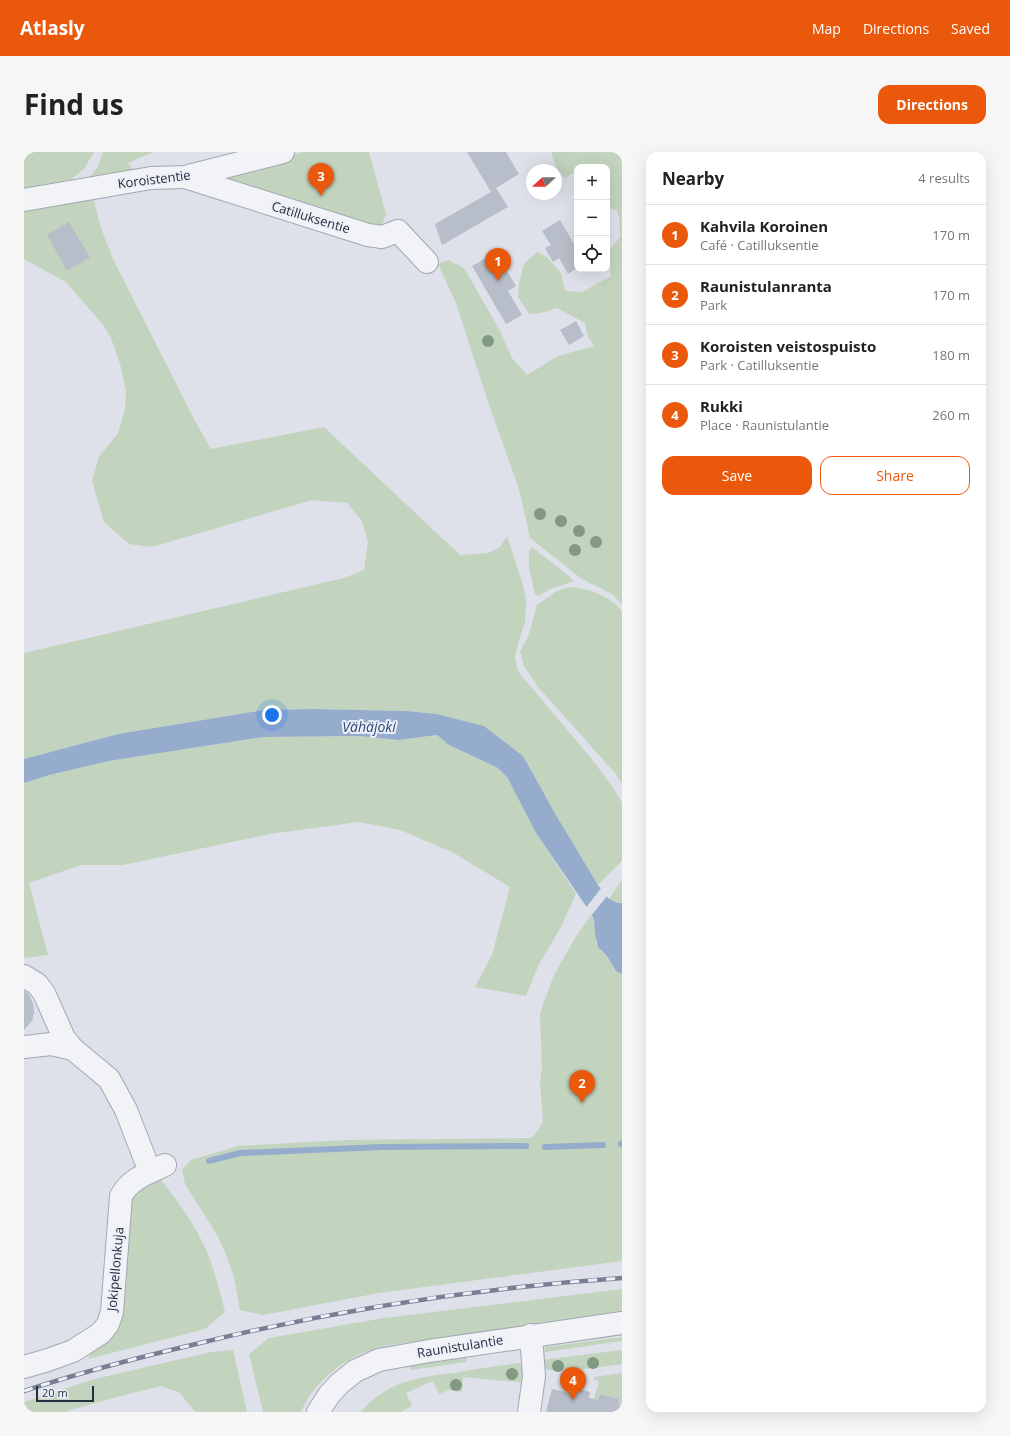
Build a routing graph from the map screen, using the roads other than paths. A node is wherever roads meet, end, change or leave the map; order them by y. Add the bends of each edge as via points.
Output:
1 (283, 152) edge
2 (185, 177) junction
3 (24, 200) edge
4 (427, 262) dead end
5 (24, 976) edge
6 (24, 1047) edge
7 (73, 1049) junction
8 (622, 1323) edge
9 (531, 1335) junction
10 (24, 1367) edge
11 (318, 1412) edge
12 (530, 1412) edge

1 - 2 street, Koroistentie
2 - 3 street, Koroistentie via 151,178
2 - 4 street, Catilluksentie via 368,235 382,237 398,231
5 - 7 street via 44,993 64,1038
6 - 7 street via 51,1044
7 - 10 street, Jokipellonkuja via 109,1078 158,1168 137,1178 128,1185 121,1196 112,1312 108,1324 101,1333 73,1351
8 - 9 street, Raunistulantie
9 - 11 street, Raunistulantie via 379,1360 355,1372 339,1384
9 - 12 street via 534,1376

